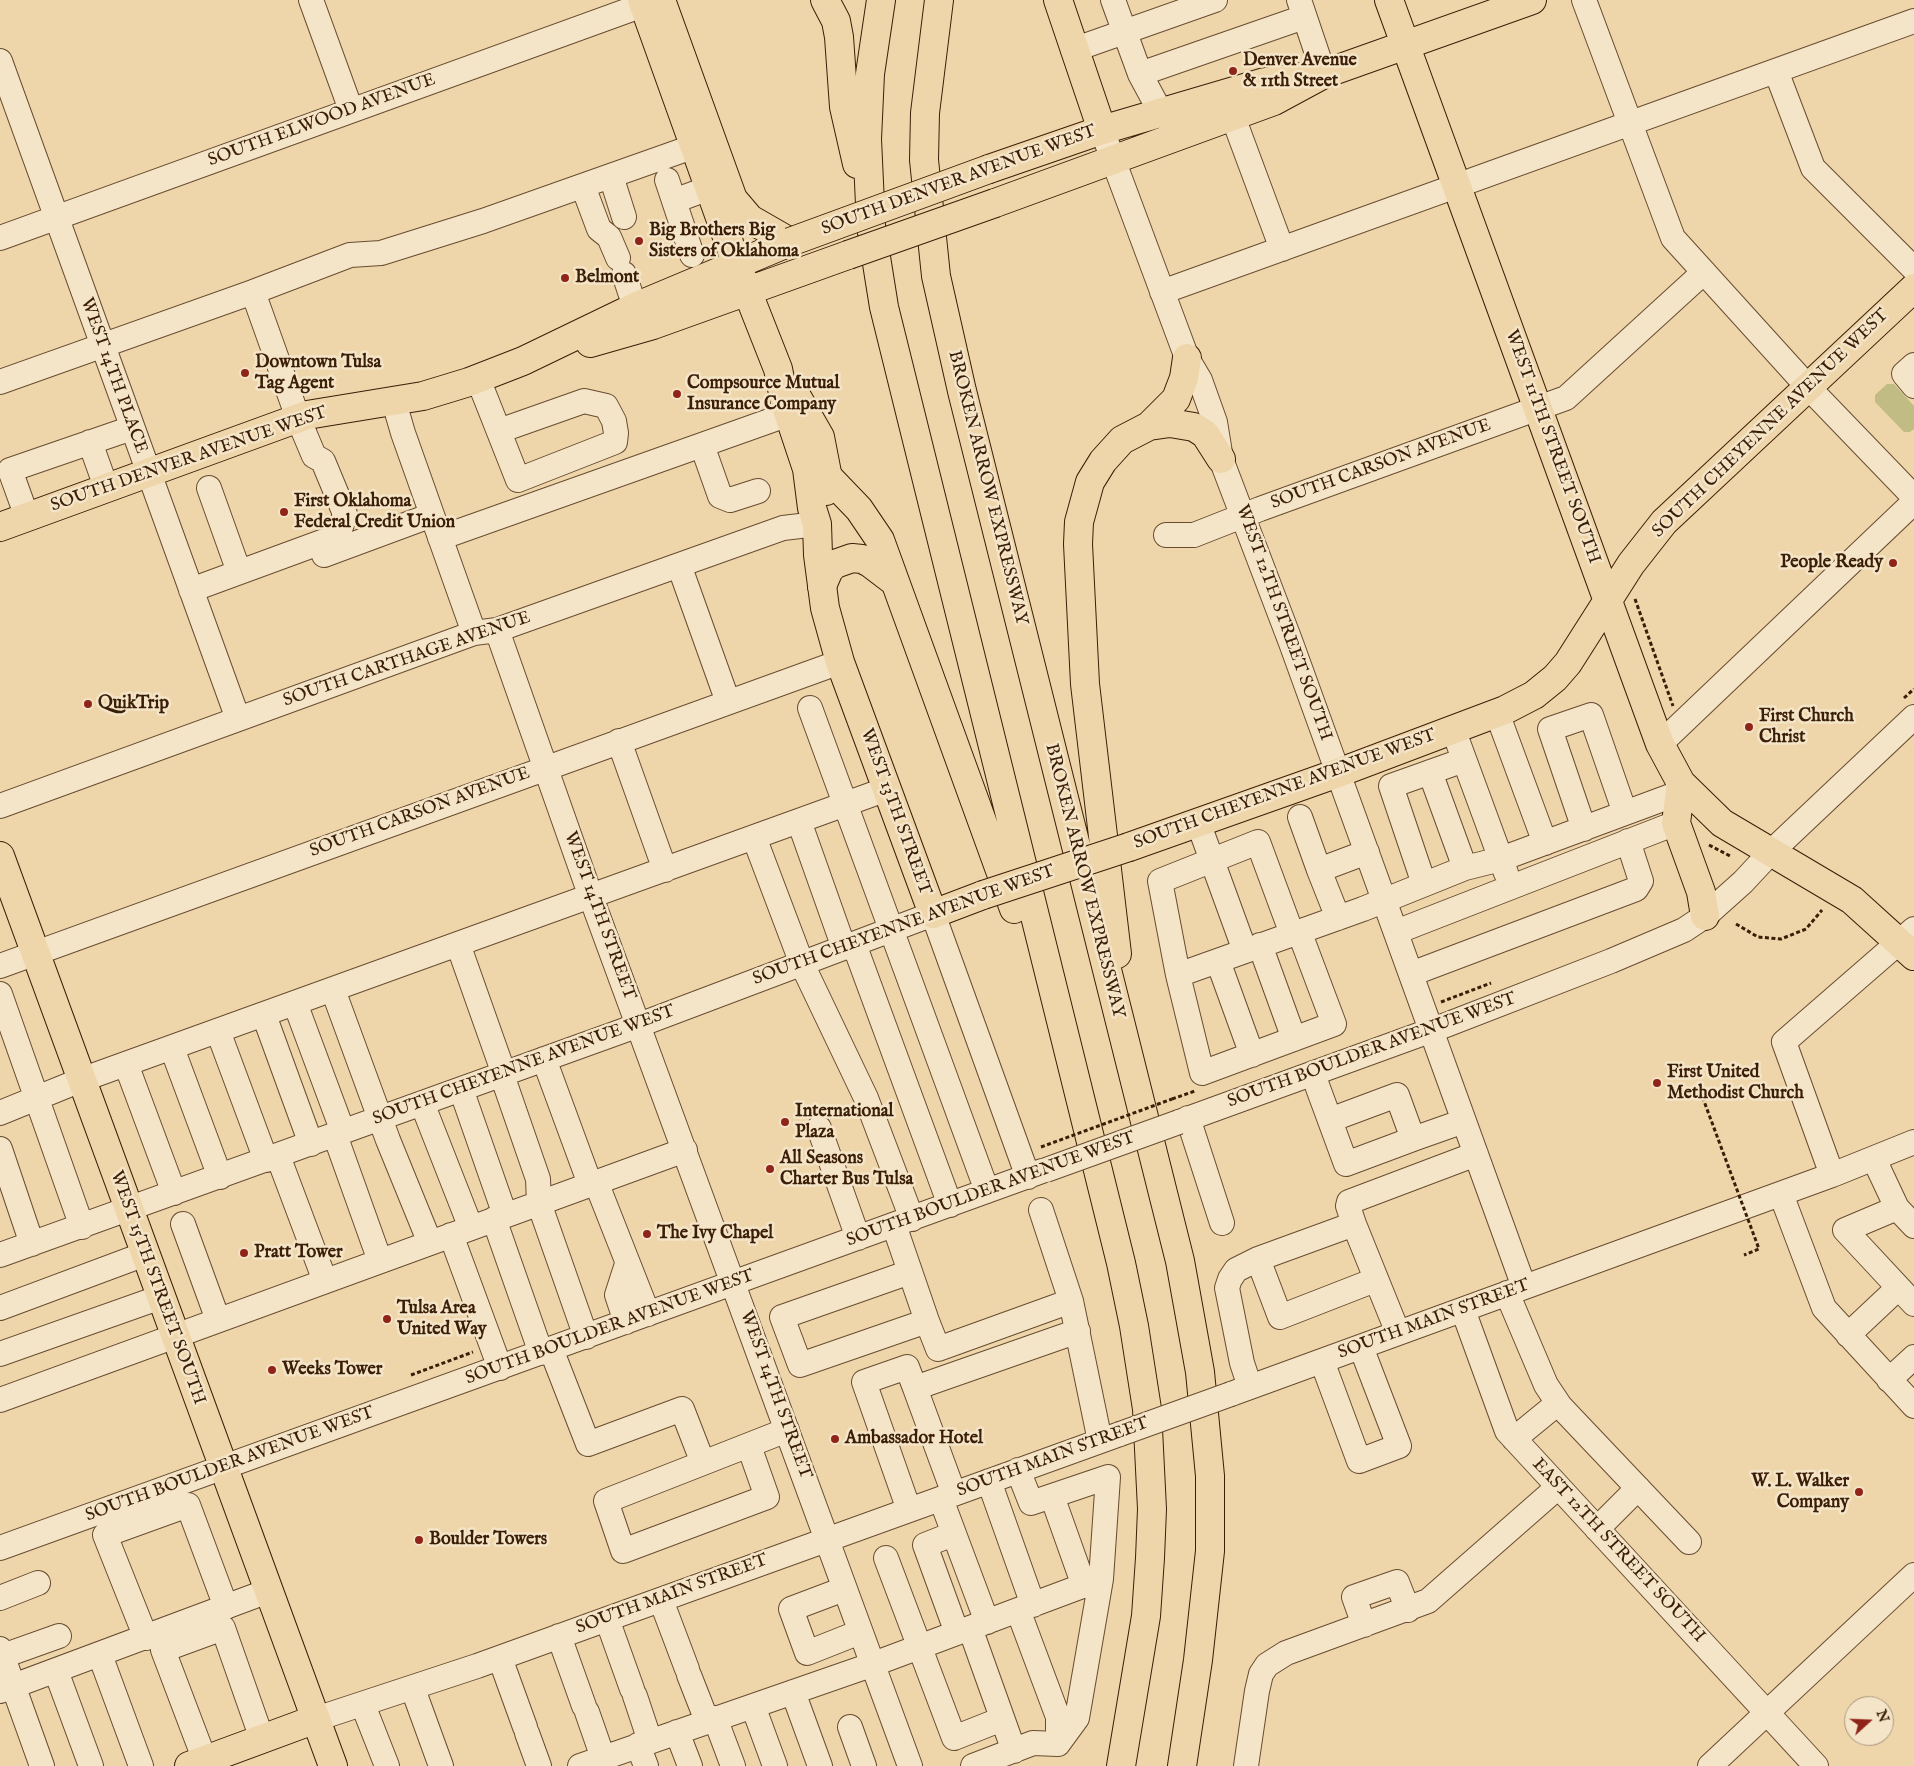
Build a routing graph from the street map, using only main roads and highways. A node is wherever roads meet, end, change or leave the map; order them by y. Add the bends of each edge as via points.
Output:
1 (825, 0) edge
2 (881, 0) edge
3 (939, 0) edge
4 (1058, 0) edge
5 (1389, 0) edge
6 (1532, 0) edge
7 (649, 2) edge
8 (1406, 45) junction
9 (1324, 74) junction
10 (1102, 130) junction
11 (871, 226) junction
12 (790, 242) junction
13 (737, 265) junction
14 (1914, 288) edge
15 (748, 290) junction
16 (1187, 358) road end
17 (523, 361) junction
18 (778, 369) junction
19 (1149, 426) junction
20 (798, 442) junction
21 (1221, 459) road end
22 (827, 473) junction
23 (818, 524) junction
24 (0, 527) edge
25 (895, 582) junction
26 (822, 586) junction
27 (1608, 602) junction
28 (1680, 788) junction
29 (0, 856) edge
30 (1705, 916) road end
31 (936, 923) joint
32 (1909, 942) edge
33 (1130, 1065) junction
34 (1082, 1113) junction
35 (316, 1719) junction
36 (200, 1764) edge
37 (333, 1766) edge
38 (1121, 1766) edge
39 (1182, 1766) edge

1 - 11 main road via 836,21 840,38 844,107
2 - 11 main road via 870,74
3 - 33 main road, BROKEN ARROW EXPRESSWAY via 925,113 924,160 936,276
4 - 10 main road
5 - 8 main road, WEST 11TH STREET SOUTH
6 - 8 main road, SOUTH DENVER AVENUE WEST
7 - 12 main road via 733,199 750,219
7 - 13 main road via 694,146
8 - 9 main road, SOUTH DENVER AVENUE WEST
8 - 27 main road, WEST 11TH STREET SOUTH
9 - 10 main road, SOUTH DENVER AVENUE WEST via 1266,82
9 - 15 main road, SOUTH DENVER AVENUE WEST, bridge via 1274,101
10 - 12 main road, SOUTH DENVER AVENUE WEST, bridge
11 - 34 main road via 902,388
12 - 13 main road, SOUTH DENVER AVENUE WEST
13 - 15 main road
13 - 17 main road, SOUTH DENVER AVENUE WEST via 635,307
14 - 27 main road, SOUTH CHEYENNE AVENUE WEST via 1664,522 1637,556
15 - 17 main road, SOUTH DENVER AVENUE WEST via 653,325
15 - 18 main road
16 - 19 main road via 1176,399
17 - 24 main road, SOUTH DENVER AVENUE WEST via 437,393 298,418
18 - 20 main road
18 - 22 main road via 815,427 825,454
19 - 21 main road via 1194,427 1206,434
19 - 33 main road via 1122,440 1090,482 1079,522 1078,544 1089,724
20 - 22 main road
20 - 23 main road
22 - 23 main road
22 - 25 main road via 869,522 880,540
23 - 26 main road, WEST 13TH STREET
25 - 26 main road via 862,558 852,558 835,564
25 - 34 main road via 996,854
26 - 31 main road, WEST 13TH STREET via 840,662
27 - 28 main road, WEST 11TH STREET SOUTH via 1660,744
27 - 31 main road, SOUTH CHEYENNE AVENUE WEST, bridge via 1555,678 1528,698 1497,713 1129,846
28 - 30 main road via 1676,823 1701,892
28 - 32 main road, WEST 11TH STREET SOUTH via 1722,823 1852,900
29 - 35 main road, WEST 15TH STREET SOUTH
33 - 39 main road, BROKEN ARROW EXPRESSWAY via 1180,1261 1195,1336 1207,1435 1210,1551
34 - 38 main road via 1134,1326 1151,1450 1152,1510 1146,1616
35 - 36 main road, SOUTH MAIN STREET
35 - 37 main road, WEST 15TH STREET SOUTH

